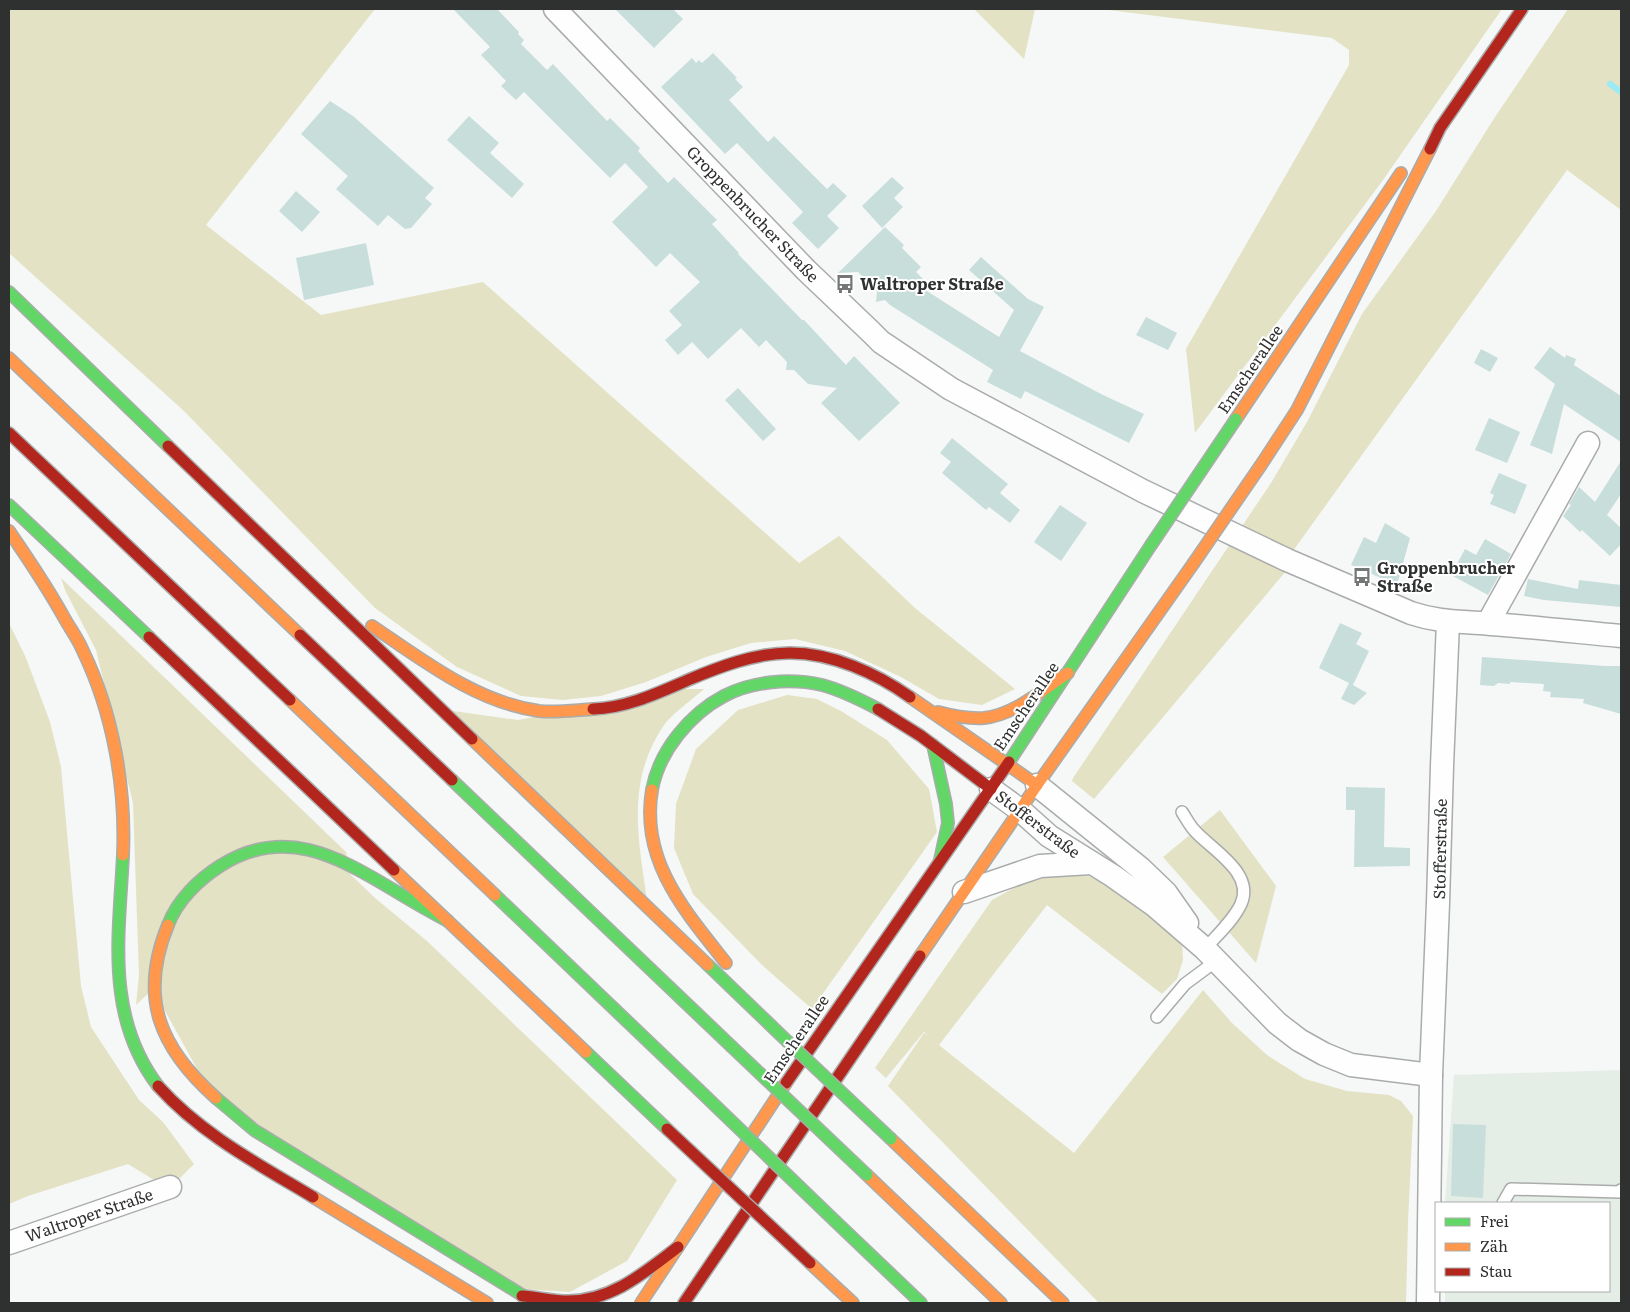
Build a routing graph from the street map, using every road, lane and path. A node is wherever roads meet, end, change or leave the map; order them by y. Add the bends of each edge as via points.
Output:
1 (555, 9) edge
2 (1522, 9) edge
3 (1440, 128) junction
4 (9, 292) edge
5 (9, 358) edge
6 (9, 433) edge
7 (1588, 443) dead end
8 (9, 505) edge
9 (9, 532) edge
10 (307, 581) junction
11 (1448, 622) junction
12 (1488, 624) junction
13 (1621, 636) edge
14 (1068, 673) junction
15 (930, 710) junction
16 (933, 745) junction
17 (1008, 764) junction
18 (1037, 785) junction
19 (991, 788) junction
20 (1020, 810) junction
21 (1182, 812) dead end
22 (940, 860) junction
23 (1092, 863) junction
24 (964, 892) junction
25 (448, 921) junction
26 (1210, 955) junction
27 (758, 1009) junction
28 (1157, 1017) dead end
29 (1431, 1075) junction
30 (170, 1187) dead end
31 (1621, 1190) edge
32 (1504, 1202) edge
33 (1433, 1221) edge
34 (9, 1243) edge
35 (678, 1247) junction
36 (522, 1296) junction
37 (487, 1303) edge
38 (535, 1303) edge
39 (641, 1303) edge
40 (684, 1303) edge
41 (853, 1303) edge
42 (921, 1303) edge
43 (1001, 1303) edge
44 (1063, 1303) edge
45 (1428, 1303) edge

1 - 11 street, Groppenbrucher Straße via 806,270 881,342 951,389 1148,494 1355,591 1420,616
2 - 3 main road, Emscherallee
3 - 14 main road, Emscherallee, bridge via 1408,164
3 - 18 main road, Emscherallee, bridge via 1297,410
4 - 10 main road
5 - 43 main road, bridge
6 - 42 main road, bridge
7 - 12 street
8 - 25 main road
9 - 37 main road via 32,563 82,650 102,702 115,750 123,846 119,966 125,1024 141,1061 163,1090 202,1127
10 - 15 main road via 448,677 486,696 542,712 604,709 648,697 717,668 756,657 790,653 857,667
10 - 27 main road
11 - 12 street, Groppenbrucher Straße
11 - 29 street, Stofferstraße
12 - 13 street, Groppenbrucher Straße
14 - 15 main road via 1008,711 989,717 953,716
14 - 17 main road, Emscherallee
15 - 17 main road
16 - 19 main road
16 - 22 main road via 948,823
16 - 27 main road via 859,700 822,686 790,682 759,684 727,694 696,715 674,739 659,765 652,793 653,844 664,876 682,907
17 - 18 main road
17 - 19 main road, Emscherallee
18 - 20 main road, Emscherallee
18 - 26 street, Stofferstraße via 1166,893
19 - 20 street, Stofferstraße
19 - 22 main road, Emscherallee
20 - 23 street, Stofferstraße via 1049,836
20 - 24 main road, Emscherallee
21 - 26 lane via 1194,830 1242,878 1242,902
22 - 35 main road, Emscherallee via 808,1050
23 - 24 street via 1040,866
23 - 26 street, Stofferstraße via 1154,905
24 - 40 main road, Emscherallee
25 - 36 main road via 353,865 320,852 288,847 264,848 237,856 194,885 166,928 156,959 153,988 160,1026 184,1065 212,1096 254,1130
25 - 41 main road, bridge
26 - 28 lane
26 - 29 street, Stofferstraße via 1277,1023 1324,1054 1351,1065
27 - 44 main road, bridge via 787,1041
29 - 33 street, Stofferstraße
30 - 34 street, Waltroper Straße
31 - 32 lane via 1511,1190
33 - 45 street, Stofferstraße
35 - 36 main road via 625,1286 602,1297 572,1302
35 - 39 main road, Emscherallee
36 - 38 main road

